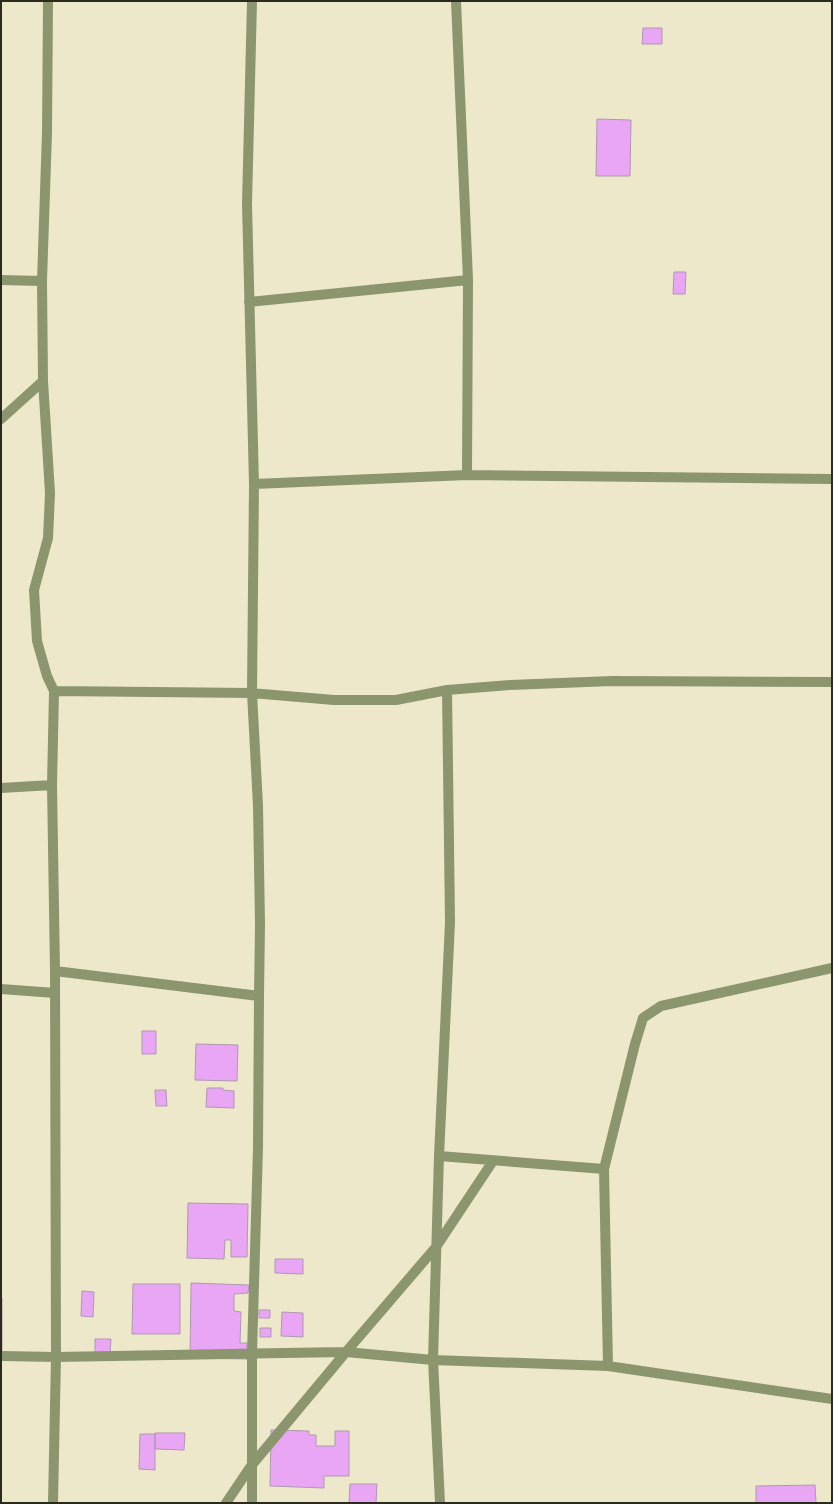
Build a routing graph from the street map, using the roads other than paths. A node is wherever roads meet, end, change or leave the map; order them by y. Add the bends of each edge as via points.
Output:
1 (48, 1) edge
2 (252, 1) edge
3 (456, 1) edge
4 (1, 280) edge
5 (468, 280) junction
6 (42, 281) junction
7 (249, 302) junction
8 (43, 381) junction
9 (1, 419) edge
10 (467, 474) junction
11 (832, 479) edge
12 (254, 484) junction
13 (832, 682) edge
14 (447, 690) junction
15 (54, 692) junction
16 (252, 692) junction
17 (52, 785) junction
18 (1, 788) edge
19 (832, 968) edge
20 (55, 971) junction
21 (1, 989) edge
22 (55, 993) junction
23 (259, 996) junction
24 (439, 1156) junction
25 (493, 1161) junction
26 (604, 1169) junction
27 (436, 1247) junction
28 (346, 1352) junction
29 (252, 1353) junction
30 (1, 1356) edge
31 (56, 1357) junction
32 (433, 1360) junction
33 (608, 1366) junction
34 (832, 1399) edge
35 (252, 1466) junction
36 (53, 1503) edge
37 (226, 1503) edge
38 (252, 1503) edge
39 (440, 1503) edge

1 - 6 street
2 - 7 street via 247,204
3 - 5 street
4 - 6 street
5 - 7 street
5 - 10 street
6 - 8 street
7 - 12 street
8 - 9 street
8 - 15 street via 50,493 48,538 34,590 37,641
10 - 11 street
10 - 12 street
12 - 16 street
13 - 14 street via 612,681
14 - 16 street via 396,700 334,700
14 - 24 street via 450,922
15 - 16 street
15 - 17 street
16 - 23 street via 258,814
17 - 18 street
17 - 20 street
19 - 26 street via 661,1006 643,1018
20 - 22 street
20 - 23 street
21 - 22 street
22 - 31 street
23 - 29 street
24 - 25 street
24 - 27 street
25 - 26 street
25 - 27 street
26 - 33 street
27 - 28 street
27 - 32 street
28 - 29 street
28 - 32 street
28 - 35 street
29 - 31 street
29 - 35 street
30 - 31 street
31 - 36 street
32 - 33 street
32 - 39 street
33 - 34 street
35 - 37 street
35 - 38 street

